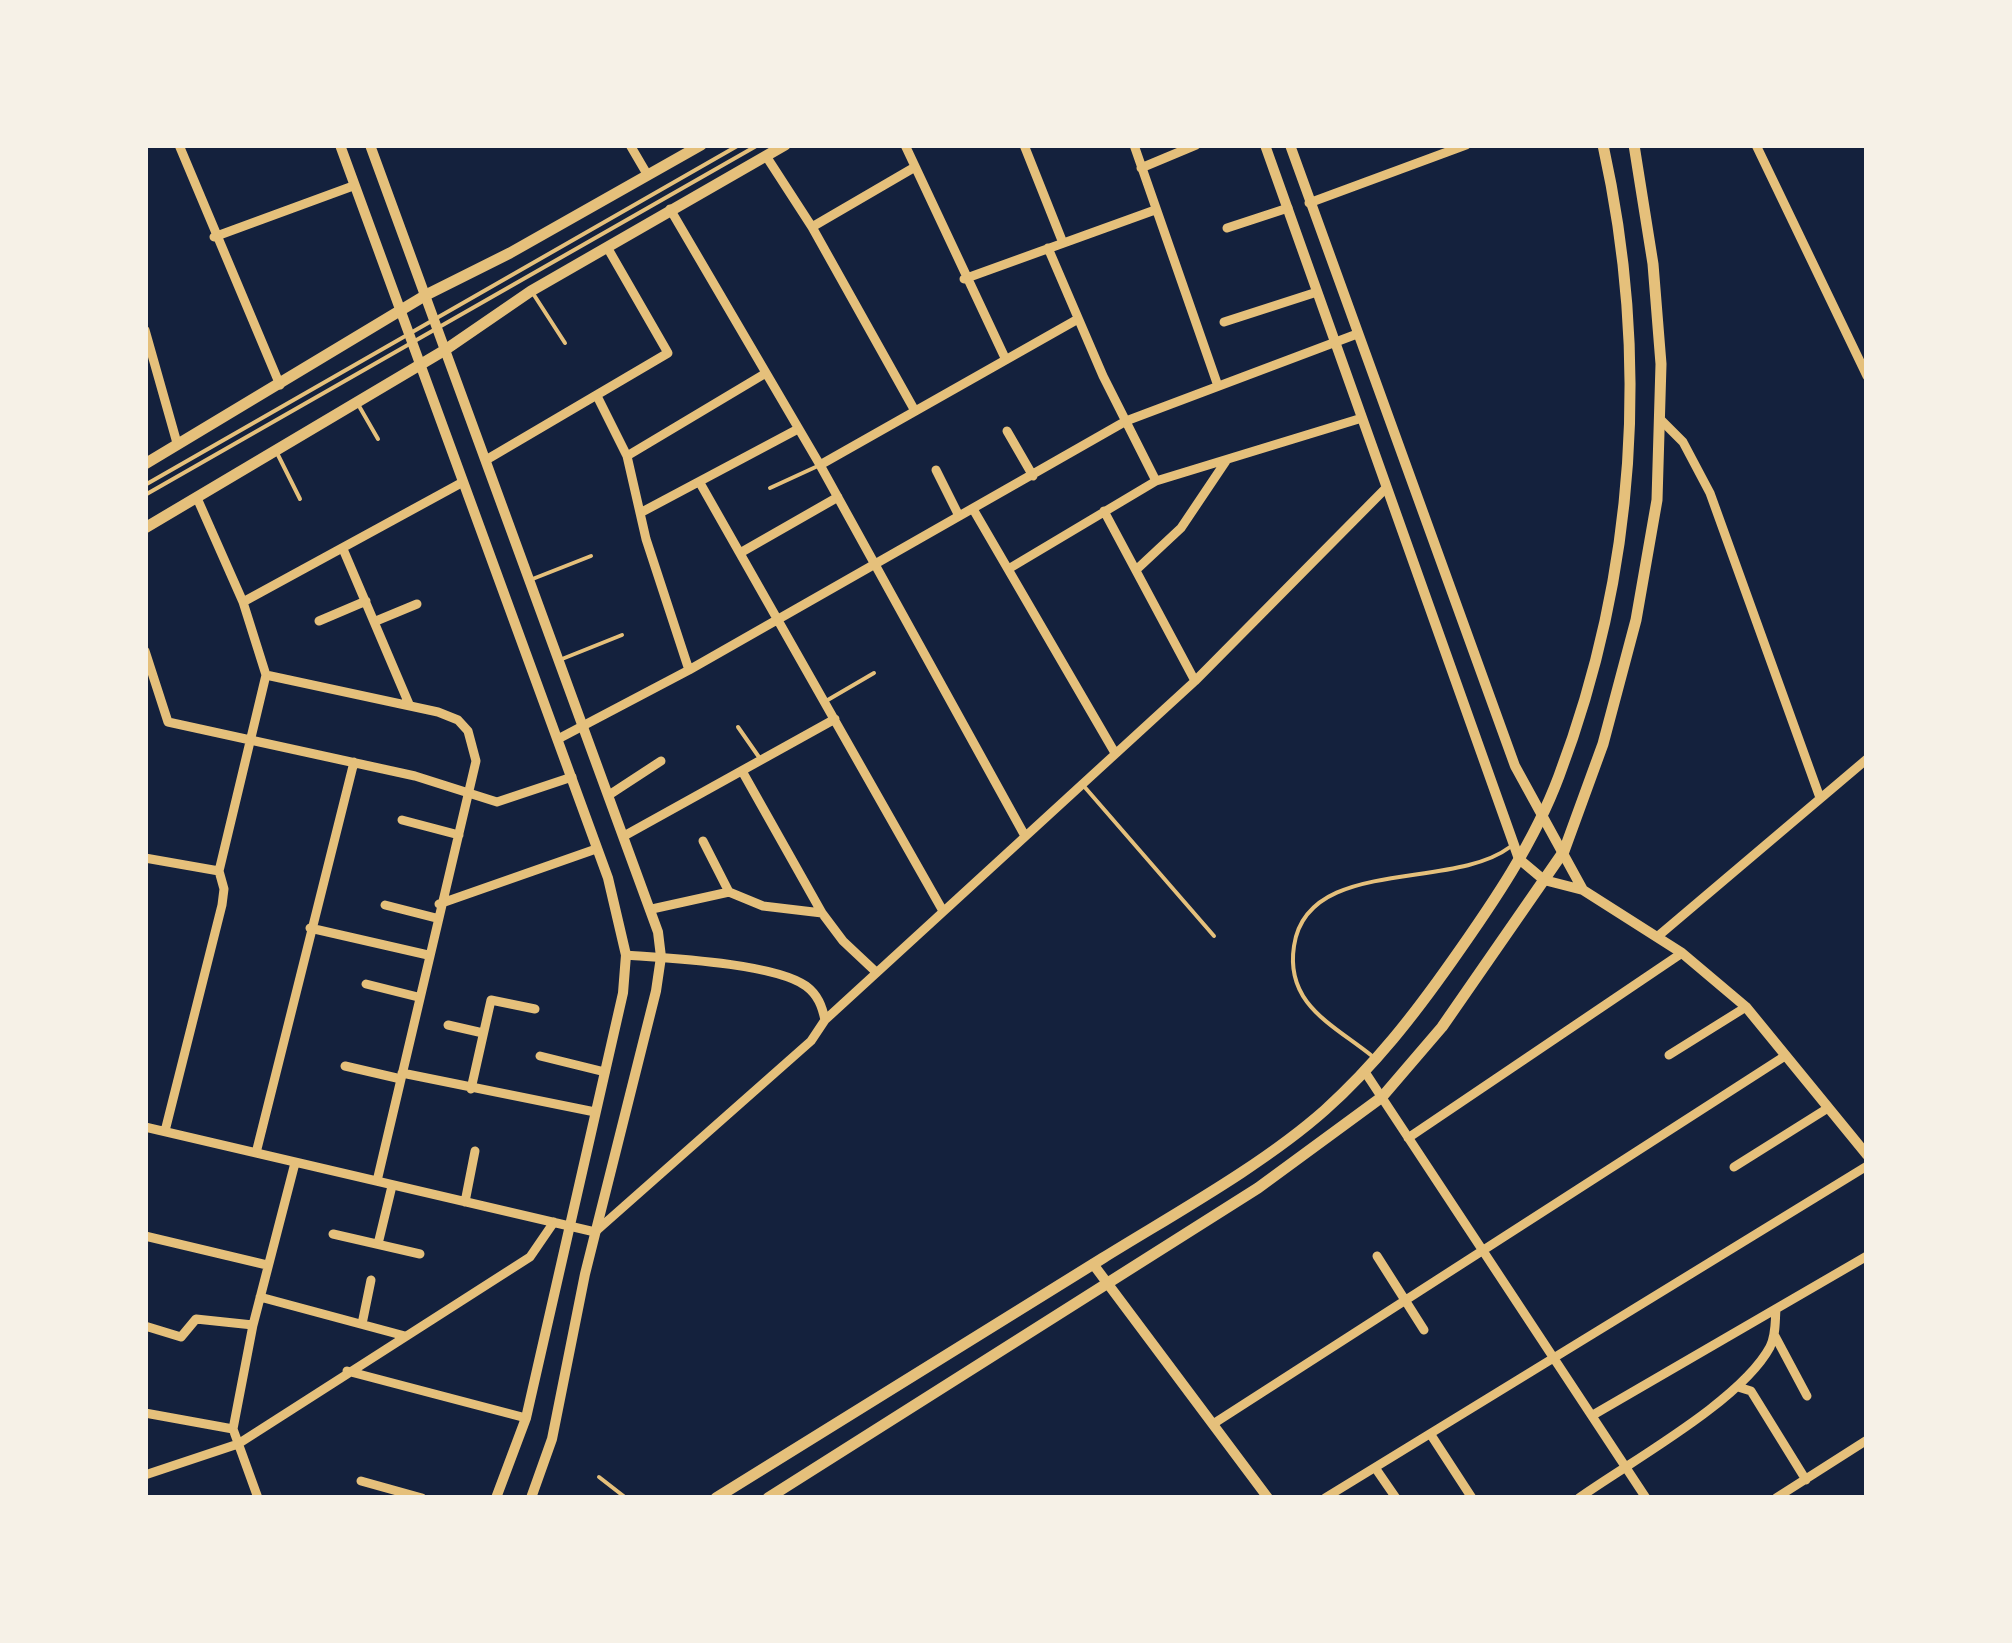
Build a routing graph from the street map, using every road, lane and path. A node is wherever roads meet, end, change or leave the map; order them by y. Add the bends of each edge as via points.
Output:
1 (179, 145) edge
2 (340, 145) edge
3 (370, 145) edge
4 (630, 145) edge
5 (701, 145) edge
6 (740, 145) edge
7 (758, 145) edge
8 (785, 145) edge
9 (905, 145) edge
10 (1024, 145) edge
11 (1134, 145) edge
12 (1196, 145) edge
13 (1265, 145) edge
14 (1290, 145) edge
15 (1466, 145) edge
16 (1603, 145) edge
17 (1634, 145) edge
18 (1756, 145) edge
19 (766, 156) junction
20 (915, 168) junction
21 (1141, 168) junction
22 (648, 174) junction
23 (353, 186) junction
24 (1309, 203) junction
25 (1288, 208) junction
26 (670, 209) junction
27 (1155, 210) junction
28 (812, 228) junction
29 (1227, 228) dead end
30 (214, 237) junction
31 (1062, 243) junction
32 (607, 247) junction
33 (1048, 248) junction
34 (964, 279) junction
35 (531, 291) junction
36 (1317, 292) junction
37 (426, 295) junction
38 (398, 314) junction
39 (1078, 319) junction
40 (1224, 322) dead end
41 (436, 323) junction
42 (145, 330) edge
43 (1357, 334) junction
44 (409, 338) junction
45 (565, 343) dead end
46 (1334, 343) junction
47 (445, 350) junction
48 (1006, 360) junction
49 (422, 364) junction
50 (766, 373) junction
51 (1867, 376) edge
52 (280, 385) junction
53 (1218, 386) junction
54 (597, 396) junction
55 (357, 402) junction
56 (915, 412) junction
57 (1362, 418) junction
58 (1662, 420) junction
59 (1126, 421) junction
60 (798, 429) junction
61 (1007, 431) dead end
62 (378, 439) dead end
63 (178, 443) junction
64 (276, 451) junction
65 (627, 456) junction
66 (486, 460) junction
67 (1226, 461) junction
68 (145, 464) edge
69 (820, 465) junction
70 (936, 470) dead end
71 (1034, 476) junction
72 (1156, 481) junction
73 (463, 482) junction
74 (700, 483) junction
75 (145, 484) edge
76 (770, 488) dead end
77 (1386, 488) junction
78 (145, 495) edge
79 (838, 497) junction
80 (197, 498) junction
81 (300, 499) dead end
82 (973, 509) junction
83 (1104, 512) junction
84 (640, 513) junction
85 (959, 516) junction
86 (145, 528) edge
87 (343, 549) junction
88 (740, 553) junction
89 (591, 556) dead end
90 (874, 562) junction
91 (1010, 568) junction
92 (1136, 570) junction
93 (530, 580) junction
94 (366, 601) junction
95 (243, 602) junction
96 (417, 604) dead end
97 (776, 620) junction
98 (319, 621) dead end
99 (376, 622) junction
100 (622, 635) dead end
101 (145, 652) edge
102 (560, 660) junction
103 (689, 670) junction
104 (874, 673) dead end
105 (266, 675) junction
106 (1195, 681) junction
107 (824, 702) junction
108 (409, 704) junction
109 (835, 719) junction
110 (738, 727) dead end
111 (582, 728) junction
112 (558, 740) junction
113 (253, 741) junction
114 (1115, 754) junction
115 (1867, 759) edge
116 (761, 760) junction
117 (661, 761) dead end
118 (354, 762) junction
119 (742, 770) junction
120 (572, 777) junction
121 (1082, 784) junction
122 (470, 791) junction
123 (609, 794) junction
124 (1820, 795) junction
125 (1539, 817) junction
126 (402, 820) dead end
127 (459, 835) junction
128 (624, 836) junction
129 (1025, 836) junction
130 (703, 841) dead end
131 (1514, 844) junction
132 (596, 848) junction
133 (1564, 851) junction
134 (145, 858) edge
135 (1520, 858) junction
136 (218, 871) junction
137 (1544, 880) junction
138 (1583, 890) junction
139 (729, 892) junction
140 (439, 904) junction
141 (385, 905) dead end
142 (652, 908) junction
143 (943, 911) junction
144 (822, 913) junction
145 (436, 918) junction
146 (310, 928) junction
147 (1214, 936) dead end
148 (1657, 937) junction
149 (1682, 953) junction
150 (428, 955) junction
151 (626, 956) junction
152 (660, 957) junction
153 (876, 972) junction
154 (366, 984) dead end
155 (418, 996) junction
156 (1746, 1007) junction
157 (535, 1008) dead end
158 (825, 1020) junction
159 (448, 1025) dead end
160 (483, 1033) junction
161 (540, 1056) dead end
162 (1669, 1056) dead end
163 (1785, 1056) junction
164 (1376, 1060) junction
165 (345, 1066) dead end
166 (605, 1072) junction
167 (1365, 1072) junction
168 (401, 1076) junction
169 (471, 1090) junction
170 (1382, 1096) junction
171 (1828, 1108) junction
172 (595, 1112) junction
173 (145, 1126) edge
174 (164, 1131) junction
175 (1408, 1138) junction
176 (475, 1151) dead end
177 (256, 1154) junction
178 (1867, 1156) edge
179 (295, 1163) junction
180 (1867, 1166) edge
181 (1734, 1167) dead end
182 (377, 1181) junction
183 (392, 1186) junction
184 (464, 1202) junction
185 (554, 1222) junction
186 (568, 1226) junction
187 (595, 1232) junction
188 (333, 1234) dead end
189 (145, 1236) edge
190 (378, 1244) junction
191 (1480, 1251) junction
192 (420, 1254) dead end
193 (1377, 1256) dead end
194 (1867, 1256) edge
195 (1093, 1264) junction
196 (267, 1265) junction
197 (370, 1280) dead end
198 (1108, 1283) junction
199 (260, 1297) junction
200 (1406, 1300) junction
201 (1776, 1309) junction
202 (362, 1324) junction
203 (253, 1325) junction
204 (145, 1326) edge
205 (1424, 1330) dead end
206 (404, 1336) junction
207 (1774, 1336) junction
208 (1555, 1357) junction
209 (347, 1371) junction
210 (1738, 1387) junction
211 (1807, 1396) dead end
212 (145, 1412) edge
213 (1593, 1414) junction
214 (526, 1418) junction
215 (1213, 1424) junction
216 (233, 1430) junction
217 (1430, 1435) junction
218 (1867, 1440) edge
219 (238, 1444) junction
220 (1626, 1465) junction
221 (768, 1466) junction
222 (1376, 1469) junction
223 (145, 1475) edge
224 (599, 1477) dead end
225 (1806, 1480) junction
226 (360, 1481) dead end
227 (783, 1489) junction
228 (258, 1498) edge
229 (422, 1498) edge
230 (496, 1498) edge
231 (531, 1498) edge
232 (626, 1498) edge
233 (716, 1498) edge
234 (768, 1498) edge
235 (1268, 1498) edge
236 (1325, 1498) edge
237 (1396, 1498) edge
238 (1472, 1498) edge
239 (1579, 1498) edge
240 (1646, 1498) edge
241 (1776, 1498) edge

1 - 30 street
2 - 23 street
3 - 37 street
4 - 22 street
5 - 22 main road
6 - 41 lane
7 - 41 lane
8 - 19 main road
9 - 20 street
10 - 31 street
11 - 21 street
12 - 21 street
13 - 25 street
14 - 24 street
15 - 24 street
16 - 125 main road via 1618,212 1630,346 1629,488 1582,707
17 - 58 main road via 1653,264
18 - 51 street
19 - 26 main road
19 - 28 street
20 - 28 street
20 - 34 street
21 - 27 street
22 - 37 main road
23 - 30 street
23 - 38 street
24 - 43 street
25 - 29 street
25 - 36 street
26 - 32 main road
26 - 50 street
27 - 31 street
27 - 53 street
28 - 56 street
30 - 52 street
31 - 33 street
32 - 35 main road
32 - 54 street via 668,353
33 - 34 street
33 - 39 street
34 - 48 street
35 - 45 lane
35 - 47 main road
36 - 40 street
36 - 46 street
37 - 38 main road
37 - 41 street
38 - 44 street
38 - 52 main road
39 - 48 street
39 - 59 street
41 - 44 lane
41 - 47 street
42 - 63 street
43 - 46 street
43 - 125 street
44 - 49 street
44 - 75 lane
44 - 78 lane
46 - 53 street
46 - 57 street
47 - 49 main road
47 - 66 street
48 - 56 street
49 - 55 main road
49 - 73 street
50 - 60 street
50 - 65 street
52 - 63 main road
53 - 59 street
54 - 65 street
54 - 66 street
55 - 62 lane
55 - 64 main road
56 - 69 street
57 - 67 street
57 - 77 street
58 - 124 street via 1684,442 1710,492
58 - 133 main road via 1636,620 1603,744
59 - 71 street
59 - 72 street
60 - 69 street
60 - 74 street
61 - 71 street
63 - 68 main road
64 - 80 main road
64 - 81 lane
65 - 84 street
66 - 93 street
67 - 72 street
67 - 92 street via 1181,528
69 - 76 lane
69 - 79 street
70 - 85 street
71 - 82 street
72 - 83 street
73 - 87 street
73 - 112 street
74 - 84 street
74 - 88 street
77 - 106 street
77 - 131 street
79 - 88 street
79 - 90 street
80 - 86 main road
80 - 95 street
82 - 85 street
82 - 91 street
83 - 91 street
83 - 92 street
84 - 103 street
85 - 90 street
87 - 94 street
87 - 95 street
88 - 97 street
89 - 93 lane
90 - 97 street
90 - 129 street
91 - 114 street
92 - 106 street
93 - 102 street
94 - 98 street
94 - 99 street
95 - 105 street
96 - 99 street
97 - 103 street
97 - 107 street
99 - 108 street
100 - 102 lane
101 - 113 street via 168,722
102 - 111 street
103 - 111 street
104 - 107 lane
105 - 108 street
105 - 113 street
106 - 114 street
107 - 109 street
108 - 122 street via 458,720 468,732 476,761
109 - 116 street
109 - 143 street
110 - 116 lane
111 - 112 street
111 - 123 street
112 - 120 street
113 - 118 street
113 - 136 street
114 - 121 street
115 - 124 street
116 - 119 street
117 - 123 street
118 - 122 street
118 - 146 street
119 - 128 street
119 - 144 street
120 - 122 street via 504,802
120 - 132 street
121 - 129 street
121 - 147 lane
122 - 127 street
123 - 128 street
124 - 148 street
125 - 133 street
125 - 135 main road
126 - 127 street
127 - 140 street
128 - 142 street
129 - 143 street
130 - 139 street
131 - 135 street
131 - 164 lane via 1461,870 1334,892 1296,929 1294,982 1300,997
132 - 140 street
132 - 151 street
133 - 137 main road
133 - 138 street
134 - 136 street
135 - 137 street
135 - 164 main road via 1411,1020
136 - 174 street via 222,905
137 - 138 street
137 - 170 main road via 1442,1027
138 - 148 street
139 - 142 street
139 - 144 street via 763,906
140 - 145 street
141 - 145 street
142 - 152 street
143 - 153 street
144 - 153 street
145 - 150 street
146 - 150 street
146 - 177 street
148 - 149 street
149 - 156 street
149 - 175 street
150 - 155 street
151 - 152 street
151 - 166 street
152 - 158 street via 787,977 816,996
152 - 187 street
153 - 158 street
154 - 155 street
155 - 168 street
156 - 162 street
156 - 163 street
157 - 160 street via 491,1000
158 - 187 street via 811,1041
159 - 160 street
160 - 169 street
161 - 166 street
163 - 171 street
163 - 191 street
164 - 167 main road
165 - 168 street
166 - 172 street
167 - 170 street
167 - 195 main road via 1320,1114
168 - 169 street
168 - 182 street
169 - 172 street
170 - 175 street
170 - 198 main road via 1258,1188
171 - 178 street
171 - 181 street
172 - 186 street
173 - 174 street
174 - 177 street
175 - 191 street
176 - 184 street
177 - 179 street
179 - 182 street
179 - 196 street
180 - 208 street
182 - 183 street
183 - 184 street
183 - 190 street
184 - 185 street
185 - 186 street
185 - 206 street via 530,1257
186 - 187 street
186 - 214 street
187 - 231 street via 552,1440
188 - 190 street
189 - 196 street
190 - 192 street
191 - 200 street
191 - 208 street
193 - 200 street
194 - 201 street
195 - 198 street
195 - 221 main road
196 - 199 street
197 - 202 street
198 - 215 street
198 - 227 main road
199 - 202 street
199 - 203 street
200 - 205 street
200 - 215 street
201 - 207 street
201 - 213 street
202 - 206 street
203 - 204 street via 203,1318 181,1337
203 - 216 street
206 - 209 street
207 - 210 street
207 - 211 street
208 - 213 street
208 - 217 street
209 - 214 street
209 - 219 street
210 - 220 street
210 - 225 street via 1751,1390
212 - 216 street
213 - 220 street
214 - 230 street
215 - 235 street
216 - 219 street
217 - 222 street
217 - 238 street
218 - 225 street
219 - 223 street
219 - 228 street
220 - 239 street
220 - 240 street
221 - 227 main road
221 - 233 main road
222 - 236 street
222 - 237 street
224 - 232 lane
225 - 241 street
226 - 229 street
227 - 234 main road

